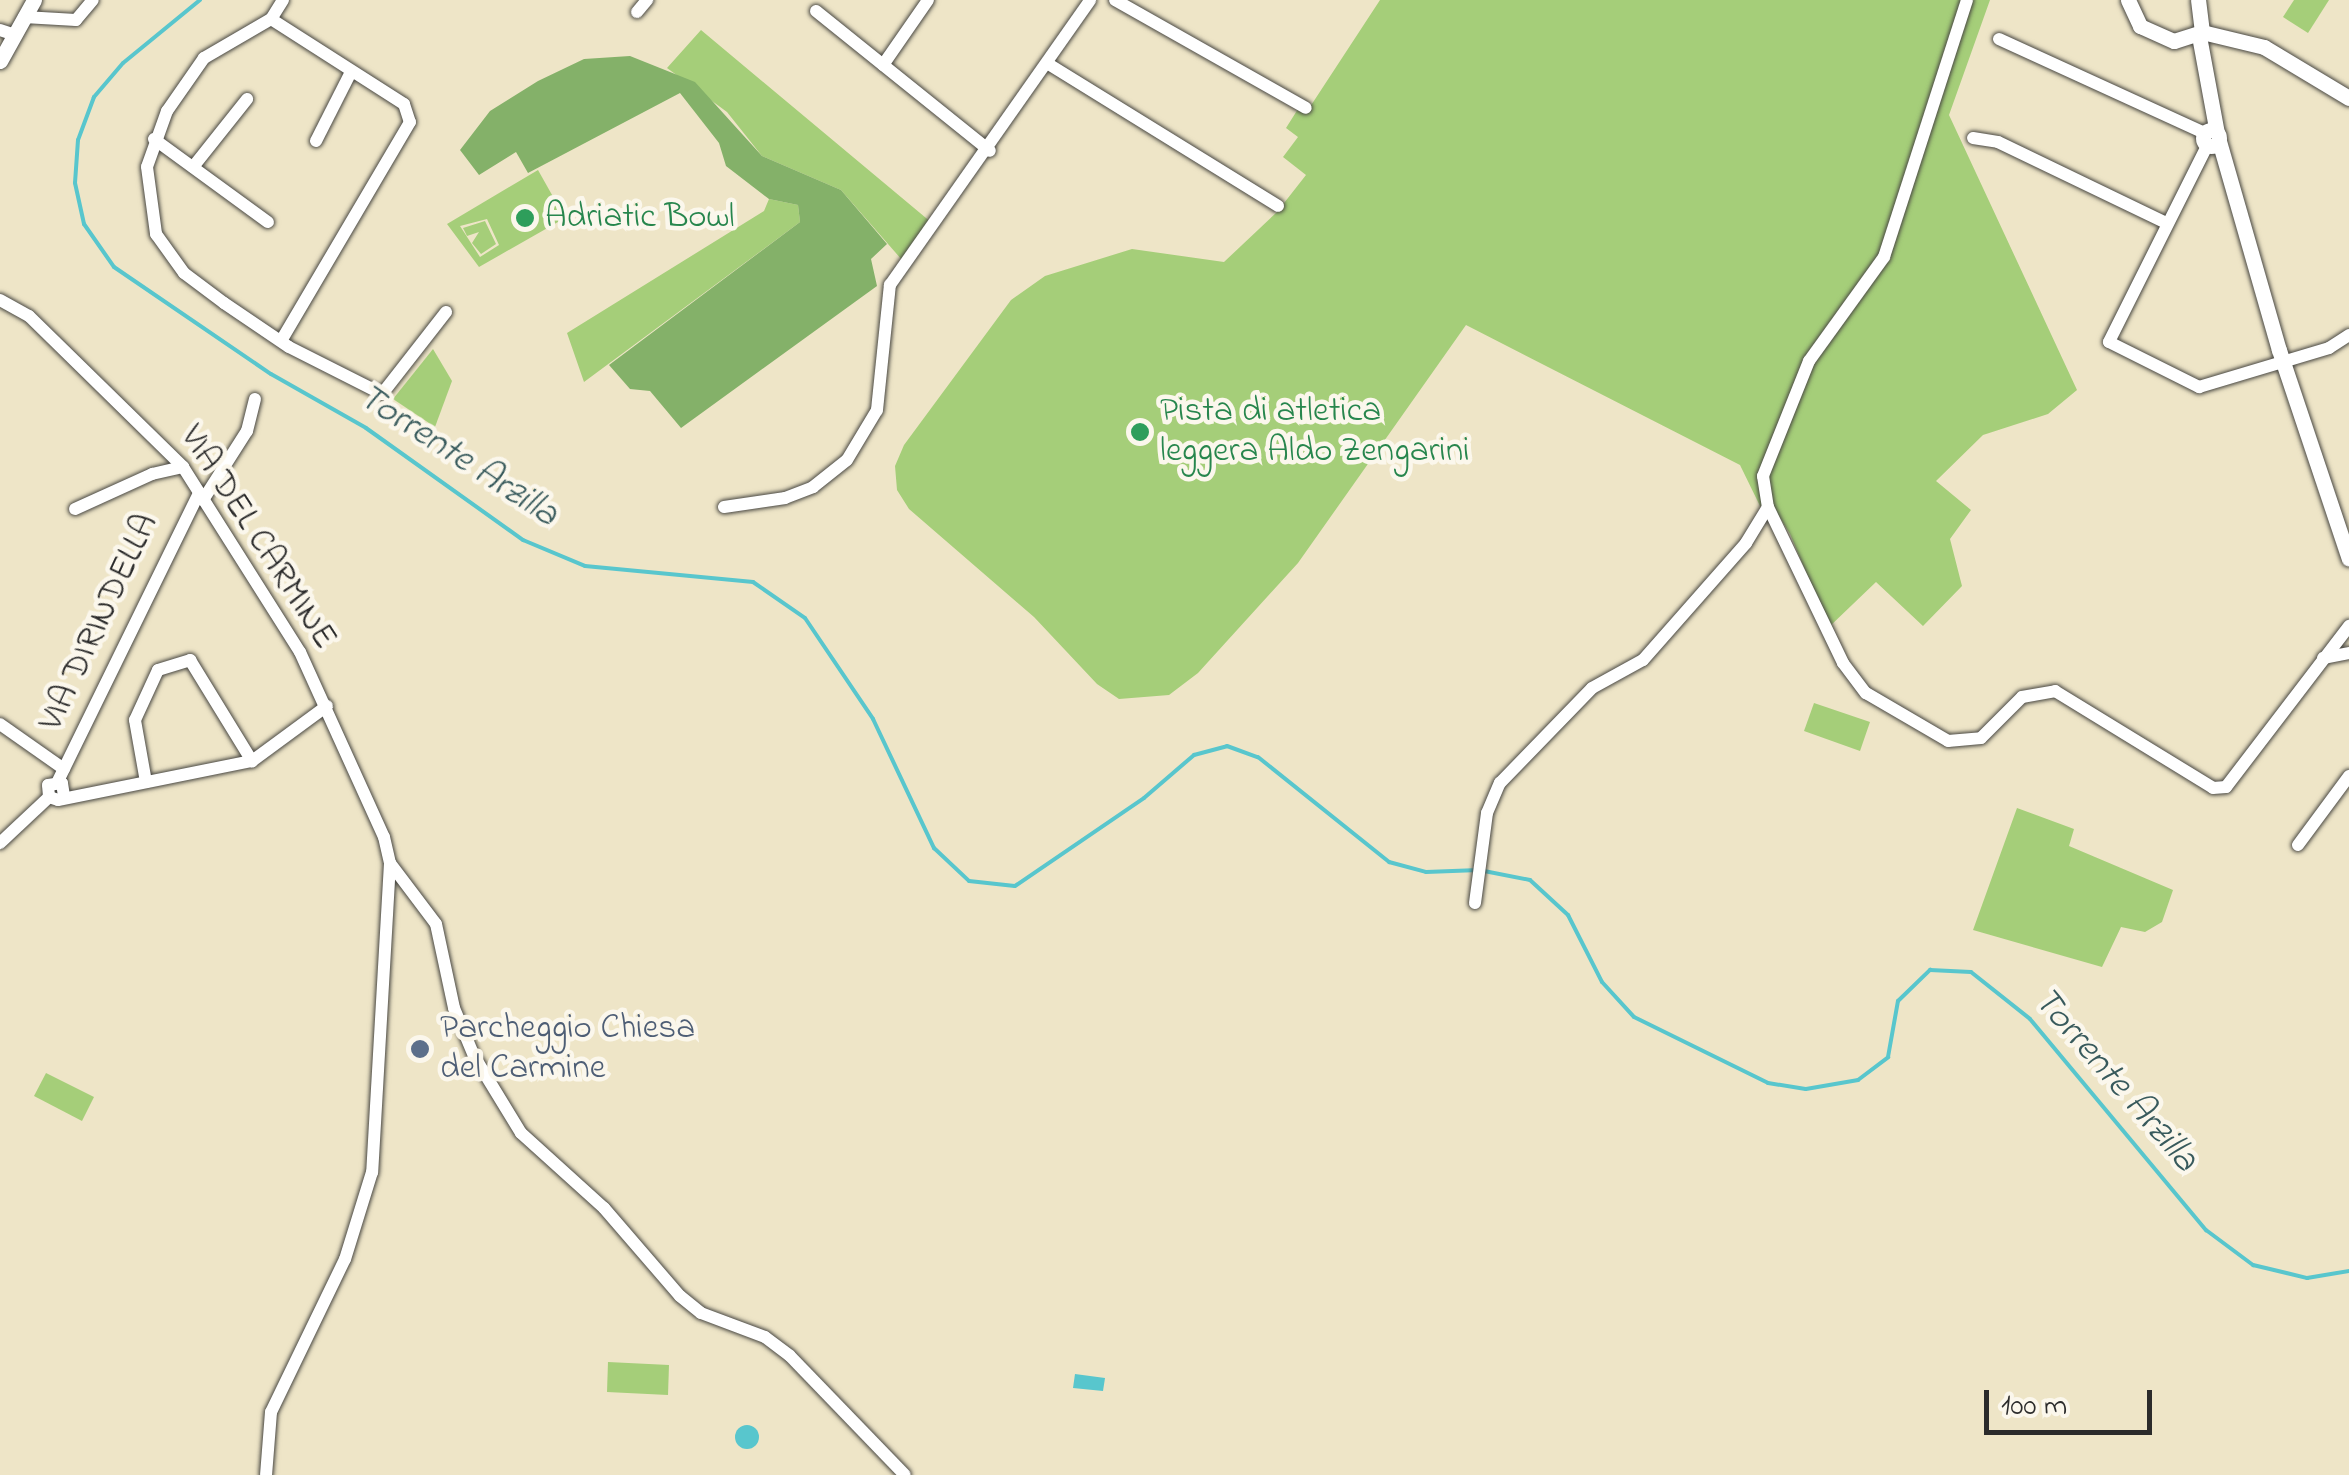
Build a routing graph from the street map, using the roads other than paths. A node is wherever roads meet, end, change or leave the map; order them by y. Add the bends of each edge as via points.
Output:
1 (34, 0) edge
2 (93, 0) edge
3 (283, 0) edge
4 (647, 0) edge
5 (928, 0) edge
6 (1090, 0) edge
7 (1115, 0) edge
8 (1966, 0) edge
9 (2126, 3) edge
10 (2200, 5) edge
11 (638, 12) dead end
12 (816, 12) dead end
13 (24, 17) junction
14 (271, 19) junction
15 (7, 33) edge
16 (2200, 34) junction
17 (2238, 36) junction
18 (1998, 39) dead end
19 (2174, 41) junction
20 (0, 61) edge
21 (2200, 61) junction
22 (1050, 65) junction
23 (883, 66) junction
24 (351, 72) junction
25 (247, 98) dead end
26 (2349, 98) edge
27 (1306, 108) dead end
28 (1972, 138) dead end
29 (2211, 138) junction
30 (154, 139) junction
31 (316, 140) dead end
32 (990, 151) junction
33 (193, 167) junction
34 (1278, 206) dead end
35 (268, 222) dead end
36 (2166, 223) junction
37 (0, 300) edge
38 (446, 312) dead end
39 (2349, 336) edge
40 (281, 341) junction
41 (2283, 363) junction
42 (256, 399) dead end
43 (172, 453) junction
44 (183, 468) junction
45 (152, 474) junction
46 (201, 496) junction
47 (724, 507) dead end
48 (1768, 507) junction
49 (75, 509) dead end
50 (2349, 559) edge
51 (2349, 626) edge
52 (2349, 654) edge
53 (2323, 658) junction
54 (327, 706) junction
55 (0, 724) edge
56 (252, 761) junction
57 (61, 775) junction
58 (2349, 776) edge
59 (146, 782) junction
60 (49, 796) junction
61 (64, 796) junction
62 (0, 844) edge
63 (2298, 845) dead end
64 (390, 862) junction
65 (1475, 903) dead end
66 (266, 1475) edge
67 (905, 1475) edge

1 - 13 main road
2 - 13 street via 76,20
3 - 14 street
4 - 11 street
5 - 23 street
6 - 22 street
7 - 27 street
8 - 48 street via 1884,257 1823,335 1767,458
9 - 19 main road via 2140,26
10 - 16 main road
10 - 17 main road
12 - 23 street
13 - 15 main road
14 - 24 street
14 - 30 street via 204,58 183,82
15 - 20 main road
16 - 17 main road
16 - 19 main road
16 - 21 main road
17 - 21 street via 2213,44
17 - 26 main road
18 - 29 street
19 - 21 main road
21 - 29 main road
22 - 32 street
22 - 34 street
23 - 32 street
24 - 31 street
24 - 40 street via 404,104 410,122
25 - 33 street
28 - 36 street via 1998,142
29 - 36 street
29 - 41 main road via 2223,159
30 - 33 street
30 - 40 street via 145,192 166,252 184,273
32 - 47 street via 890,285 876,410 848,460 813,487 785,498
33 - 35 street
36 - 41 street via 2109,342 2200,387
37 - 43 street, VIA DEL CARMINE via 29,316
38 - 40 street via 382,394
39 - 41 street
41 - 50 main road
42 - 46 street, VIA DIRINDELLA via 247,431
43 - 44 street, VIA DEL CARMINE
43 - 45 street
44 - 45 street
44 - 46 street, VIA DEL CARMINE
45 - 49 street
46 - 54 street, VIA DEL CARMINE
46 - 57 street, VIA DIRINDELLA
48 - 53 street via 1855,678 1889,709 1948,741 1981,738 2022,698 2055,691 2213,788 2226,787
48 - 65 street via 1746,543 1644,660 1592,688 1510,771 1487,813
51 - 53 street
52 - 53 street
54 - 56 street
54 - 64 street, VIA DEL CARMINE
55 - 57 street
56 - 59 street
56 - 59 street via 190,660 158,670 135,720
57 - 60 street, VIA DIRINDELLA via 48,786
57 - 61 street, VIA DIRINDELLA
58 - 63 street
59 - 61 street
60 - 61 street
60 - 62 street, VIA DIRINDELLA
64 - 66 street via 372,1172 345,1258 271,1412
64 - 67 street via 436,924 454,1008 521,1134 604,1208 680,1296 702,1313 777,1346

